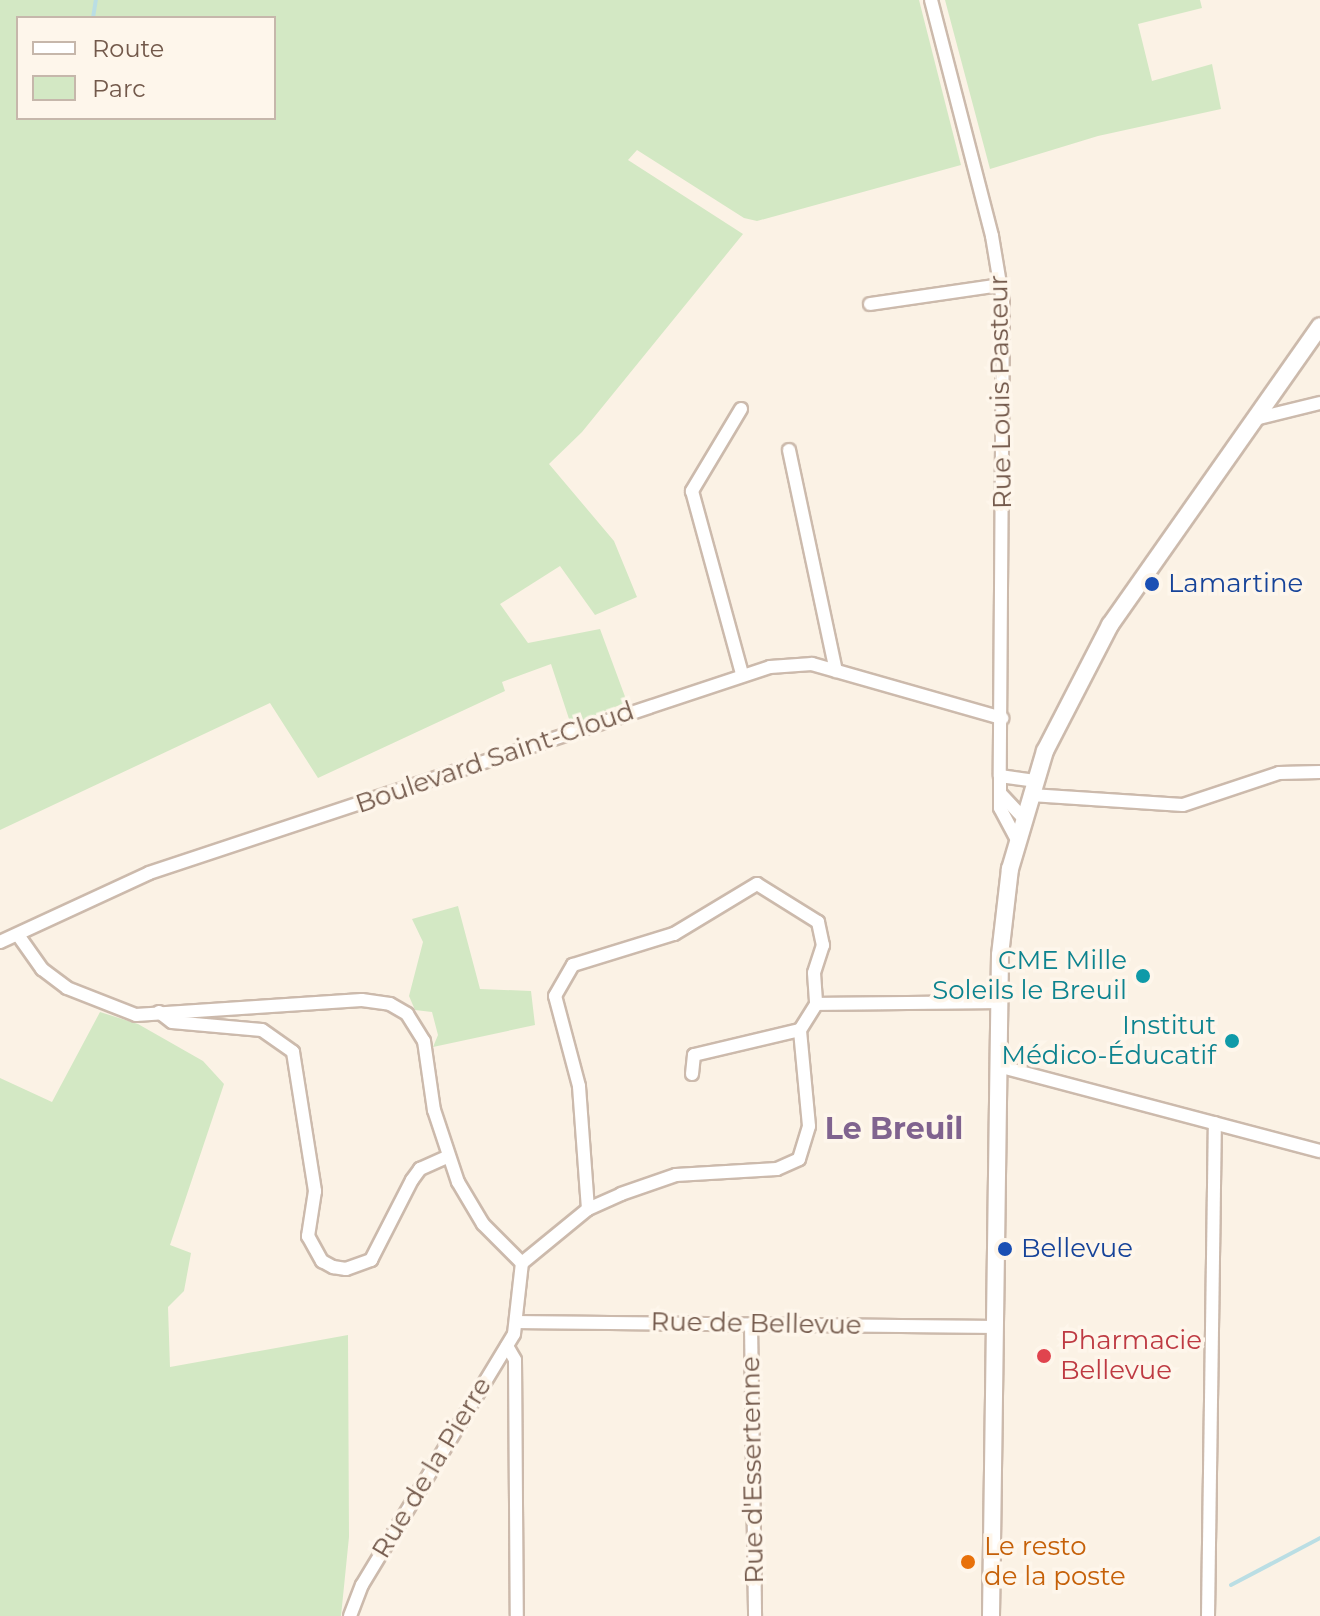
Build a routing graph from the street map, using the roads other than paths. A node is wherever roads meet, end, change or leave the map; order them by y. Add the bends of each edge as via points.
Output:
1 (931, 0) edge
2 (1001, 285) junction
3 (870, 304) dead end
4 (1320, 326) edge
5 (1320, 403) edge
6 (741, 409) dead end
7 (1259, 418) junction
8 (789, 450) dead end
9 (836, 671) junction
10 (742, 674) junction
11 (1002, 718) junction
12 (1320, 772) edge
13 (1000, 776) junction
14 (1033, 788) junction
15 (1000, 793) junction
16 (1023, 818) junction
17 (1017, 840) junction
18 (18, 935) junction
19 (0, 942) edge
20 (999, 1002) junction
21 (816, 1004) junction
22 (159, 1012) junction
23 (800, 1030) junction
24 (998, 1066) junction
25 (692, 1074) dead end
26 (1215, 1123) junction
27 (1320, 1151) edge
28 (447, 1157) junction
29 (588, 1209) junction
30 (522, 1263) junction
31 (519, 1322) junction
32 (751, 1324) junction
33 (992, 1327) junction
34 (507, 1346) junction
35 (350, 1616) edge
36 (517, 1616) edge
37 (755, 1616) edge
38 (991, 1616) edge
39 (1208, 1616) edge

1 - 2 street, Rue Louis Pasteur
2 - 3 street
2 - 11 street, Rue Louis Pasteur
4 - 7 main road
5 - 7 street
6 - 10 street via 692,491
7 - 14 main road via 1110,625 1058,722
8 - 9 street
9 - 10 street, Boulevard Saint-Cloud via 789,663
9 - 11 street, Boulevard Saint-Cloud
10 - 18 street, Boulevard Saint-Cloud via 149,873
11 - 13 street, Rue Louis Pasteur
12 - 14 street via 1279,773 1183,805
13 - 14 street
13 - 15 street, Rue Louis Pasteur
14 - 16 main road
15 - 16 street
15 - 17 street, Rue Louis Pasteur via 1006,824
16 - 17 main road
17 - 20 main road via 1002,912
18 - 19 street, Boulevard Saint-Cloud
18 - 22 street via 42,969 67,988 136,1015
20 - 21 street
20 - 24 main road
21 - 23 street
21 - 29 street via 814,973 823,945 818,922 757,884 674,934 564,972 555,996 579,1086
22 - 28 street via 362,1000 390,1004 407,1014 424,1041
22 - 28 street via 172,1022 262,1030 293,1052 315,1191 308,1236 322,1261 333,1267 346,1269 371,1260 420,1169
23 - 25 street via 694,1055
23 - 29 street via 809,1126 799,1159 777,1169 676,1175
24 - 26 street
24 - 33 main road
26 - 27 street
26 - 39 street
28 - 30 street via 483,1224
29 - 30 street
30 - 31 street
31 - 32 street, Rue de Bellevue
31 - 34 street, Rue de la Pierre
32 - 33 street, Rue de Bellevue
32 - 37 street, Rue d'Essertenne
33 - 38 main road
34 - 35 street, Rue de la Pierre via 362,1585
34 - 36 street via 515,1360

